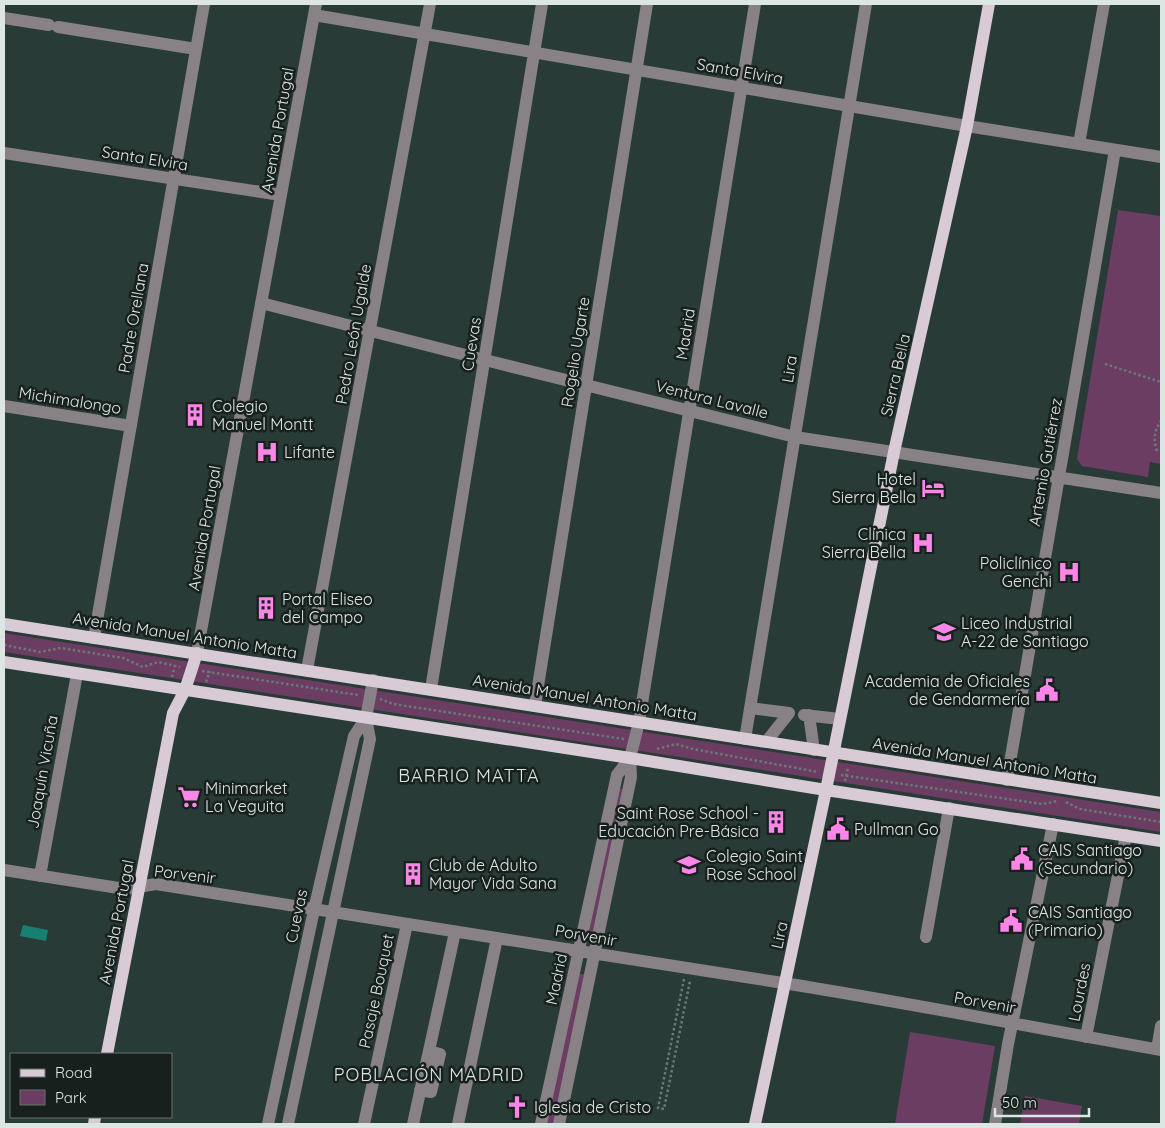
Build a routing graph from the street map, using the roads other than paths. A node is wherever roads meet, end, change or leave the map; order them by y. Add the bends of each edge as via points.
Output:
1 (204, 4) edge
2 (430, 4) edge
3 (542, 4) edge
4 (648, 4) edge
5 (756, 4) edge
6 (866, 4) edge
7 (989, 4) edge
8 (1104, 4) edge
9 (315, 9) edge
10 (4, 18) edge
11 (424, 34) junction
12 (196, 49) junction
13 (534, 52) junction
14 (637, 70) junction
15 (742, 88) junction
16 (849, 106) junction
17 (966, 126) junction
18 (1079, 144) junction
19 (1115, 150) junction
20 (4, 153) edge
21 (1161, 157) edge
22 (174, 179) junction
23 (281, 195) junction
24 (262, 303) junction
25 (370, 330) junction
26 (485, 360) junction
27 (586, 385) junction
28 (4, 406) edge
29 (690, 411) junction
30 (130, 426) junction
31 (795, 437) junction
32 (894, 452) junction
33 (1059, 476) junction
34 (1161, 493) edge
35 (4, 624) edge
36 (94, 638) junction
37 (197, 653) junction
38 (4, 662) edge
39 (307, 670) junction
40 (76, 674) junction
41 (373, 680) junction
42 (431, 689) junction
43 (185, 690) junction
44 (535, 706) junction
45 (750, 708) junction
46 (366, 718) junction
47 (840, 719) junction
48 (639, 722) junction
49 (745, 739) junction
50 (766, 742) junction
51 (816, 750) junction
52 (632, 752) junction
53 (833, 753) junction
54 (1007, 780) junction
55 (826, 790) junction
56 (1161, 803) edge
57 (949, 808) junction
58 (1054, 824) junction
59 (1126, 836) junction
60 (1161, 841) edge
61 (4, 870) edge
62 (40, 876) junction
63 (140, 887) junction
64 (314, 910) junction
65 (333, 912) junction
66 (407, 924) junction
67 (455, 932) junction
68 (926, 937) dead end
69 (496, 938) junction
70 (578, 950) junction
71 (595, 953) junction
72 (785, 983) junction
73 (1013, 1024) junction
74 (1161, 1026) edge
75 (1086, 1036) junction
76 (1159, 1049) edge
77 (107, 1053) edge
78 (268, 1124) edge
79 (288, 1124) edge
80 (364, 1124) edge
81 (413, 1124) edge
82 (458, 1124) edge
83 (542, 1124) edge
84 (559, 1124) edge
85 (754, 1124) edge
86 (995, 1124) edge

1 - 12 street, Padre Orellana
2 - 11 street, Pedro León Ugalde
3 - 13 street, Cuevas
4 - 14 street, Rogelio Ugarte
5 - 15 street, Madrid
6 - 16 street, Lira
7 - 17 main road, Sierra Bella
8 - 18 street
9 - 11 street, Santa Elvira
9 - 23 street, Avenida Portugal
10 - 12 street
11 - 13 street, Santa Elvira
11 - 25 street, Pedro León Ugalde
12 - 22 street, Padre Orellana
13 - 14 street, Santa Elvira
13 - 26 street, Cuevas
14 - 15 street, Santa Elvira
14 - 27 street, Rogelio Ugarte
15 - 16 street, Santa Elvira
15 - 29 street, Madrid
16 - 17 street, Santa Elvira
16 - 31 street, Lira
17 - 18 street, Santa Elvira
17 - 32 main road, Sierra Bella
18 - 19 street, Santa Elvira
19 - 21 street, Santa Elvira
19 - 33 street, Artemio Gutiérrez
20 - 22 street, Santa Elvira
22 - 23 street, Santa Elvira
22 - 30 street, Padre Orellana
23 - 24 street, Avenida Portugal
24 - 25 street, Ventura Lavalle
24 - 37 street, Avenida Portugal
25 - 26 street, Ventura Lavalle
25 - 39 street, Pedro León Ugalde
26 - 27 street, Ventura Lavalle
26 - 42 street, Cuevas
27 - 29 street, Ventura Lavalle
27 - 44 street, Rogelio Ugarte
28 - 30 street, Michimalongo
29 - 31 street, Ventura Lavalle
29 - 48 street, Madrid
30 - 36 street, Padre Orellana
31 - 32 street, Ventura Lavalle
31 - 45 street, Lira
32 - 33 street, Ventura Lavalle
32 - 47 main road, Sierra Bella
33 - 34 street, Ventura Lavalle
33 - 54 street, Artemio Gutiérrez
35 - 36 main road, Avenida Manuel Antonio Matta
36 - 37 main road, Avenida Manuel Antonio Matta
37 - 39 main road, Avenida Manuel Antonio Matta
37 - 43 main road, Avenida Portugal
38 - 40 main road
39 - 41 main road, Avenida Manuel Antonio Matta
40 - 43 main road
40 - 62 street, Joaquín Vicuña
41 - 42 main road, Avenida Manuel Antonio Matta
41 - 46 street, Cuevas
42 - 44 main road, Avenida Manuel Antonio Matta
43 - 46 main road
43 - 63 main road, Avenida Portugal via 173,713
44 - 48 main road, Avenida Manuel Antonio Matta
45 - 49 street, Lira
45 - 50 street via 789,713
46 - 52 main road
46 - 64 street, Cuevas via 354,736
46 - 65 street, Cuevas via 370,739
47 - 51 street via 807,715
47 - 53 main road, Sierra Bella
48 - 49 main road, Avenida Manuel Antonio Matta
48 - 52 street, Madrid
49 - 50 main road, Avenida Manuel Antonio Matta
50 - 51 main road, Avenida Manuel Antonio Matta
51 - 53 main road, Avenida Manuel Antonio Matta
52 - 55 main road
52 - 70 street, Madrid via 617,775
52 - 71 street, Madrid via 631,777
53 - 54 main road, Avenida Manuel Antonio Matta
53 - 55 main road, Lira
54 - 56 main road, Avenida Manuel Antonio Matta
55 - 57 main road
55 - 72 main road, Lira
57 - 58 main road
57 - 68 street
58 - 59 main road
58 - 73 street
59 - 60 main road
59 - 75 street, Lourdes
61 - 62 street, Porvenir
62 - 63 street, Porvenir via 126,889
63 - 64 street, Porvenir via 156,884
63 - 77 main road, Avenida Portugal
64 - 65 street, Porvenir
64 - 78 street, Cuevas
65 - 66 street, Porvenir
65 - 79 street, Cuevas
66 - 67 street, Porvenir
66 - 80 street, Pasaje Bouquet
67 - 69 street, Porvenir
67 - 81 street
69 - 70 street, Porvenir
69 - 82 street
70 - 71 street, Porvenir
70 - 83 street, Madrid
71 - 72 street, Porvenir
71 - 84 street, Madrid
72 - 73 street, Porvenir
72 - 85 main road, Lira
73 - 75 street, Porvenir
73 - 86 street
74 - 76 street
75 - 76 street, Porvenir

